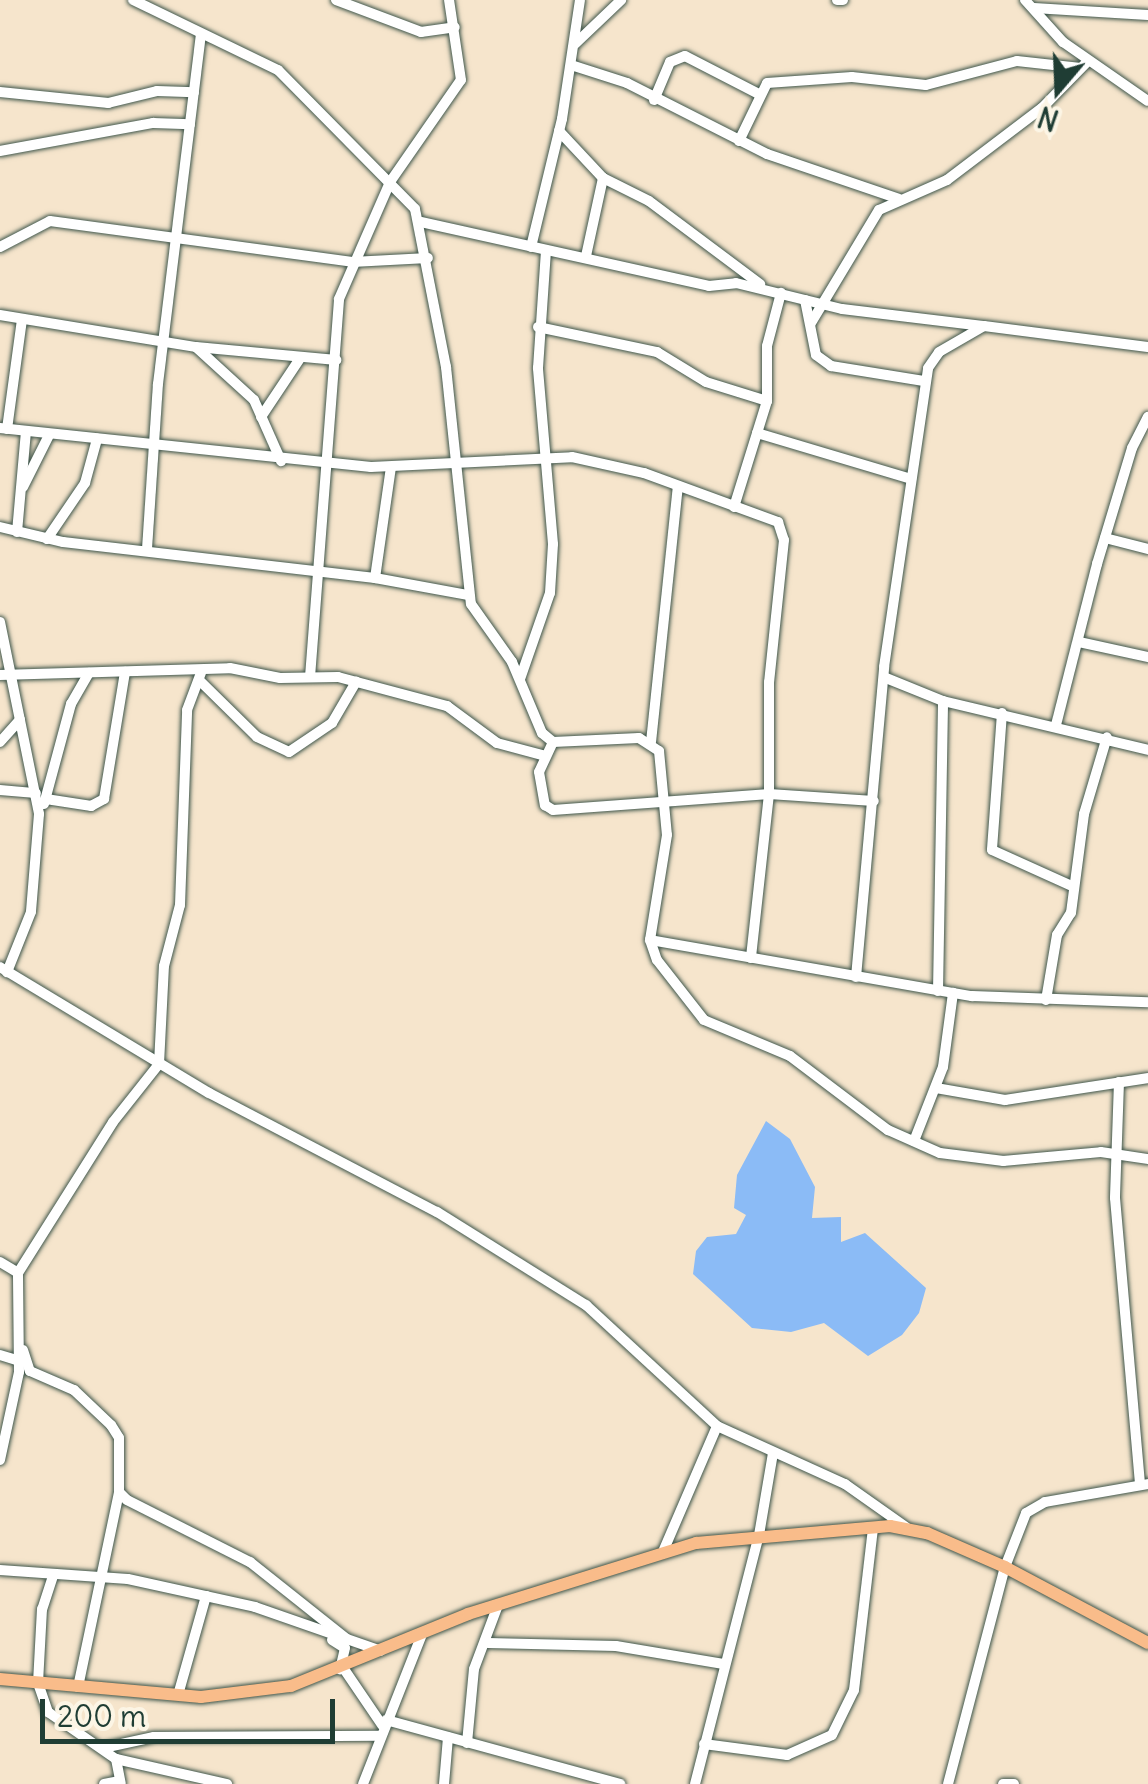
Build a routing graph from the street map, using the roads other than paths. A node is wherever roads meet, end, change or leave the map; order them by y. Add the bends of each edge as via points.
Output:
1 (133, 0) edge
2 (336, 0) edge
3 (449, 0) edge
4 (580, 0) edge
5 (621, 0) edge
6 (1030, 4) edge
7 (1148, 15) edge
8 (455, 28) junction
9 (201, 36) junction
10 (575, 44) junction
11 (571, 64) junction
12 (1084, 65) junction
13 (0, 92) edge
14 (194, 92) junction
15 (759, 94) junction
16 (654, 100) junction
17 (1148, 101) edge
18 (190, 124) junction
19 (559, 131) junction
20 (739, 141) junction
21 (0, 150) edge
22 (603, 178) junction
23 (390, 182) junction
24 (899, 198) junction
25 (421, 222) junction
26 (178, 239) junction
27 (0, 247) edge
28 (531, 247) junction
29 (546, 250) junction
30 (586, 256) junction
31 (428, 258) junction
32 (352, 262) junction
33 (764, 288) junction
34 (781, 293) junction
35 (805, 300) junction
36 (820, 304) junction
37 (0, 314) edge
38 (22, 320) junction
39 (810, 323) junction
40 (984, 326) junction
41 (538, 327) junction
42 (164, 338) junction
43 (196, 346) junction
44 (1148, 347) edge
45 (301, 357) junction
46 (336, 360) junction
47 (924, 380) junction
48 (767, 401) junction
49 (262, 416) junction
50 (1148, 417) edge
51 (4, 429) edge
52 (26, 432) junction
53 (757, 433) junction
54 (1144, 433) edge
55 (49, 435) junction
56 (96, 439) junction
57 (152, 445) junction
58 (548, 457) junction
59 (280, 461) junction
60 (327, 464) junction
61 (458, 465) junction
62 (391, 466) junction
63 (910, 479) junction
64 (678, 486) junction
65 (22, 488) junction
66 (734, 507) junction
67 (0, 527) edge
68 (17, 532) junction
69 (1105, 538) junction
70 (47, 539) junction
71 (147, 549) junction
72 (1148, 549) edge
73 (315, 570) junction
74 (375, 578) junction
75 (468, 596) junction
76 (0, 622) edge
77 (1079, 642) junction
78 (1148, 657) edge
79 (125, 672) junction
80 (89, 673) junction
81 (6, 675) edge
82 (200, 675) junction
83 (310, 677) junction
84 (886, 678) junction
85 (520, 680) junction
86 (356, 682) junction
87 (943, 701) junction
88 (1002, 713) junction
89 (20, 720) junction
90 (1056, 725) junction
91 (1107, 737) junction
92 (0, 742) edge
93 (553, 742) junction
94 (651, 742) junction
95 (1148, 750) edge
96 (542, 755) junction
97 (0, 790) edge
98 (768, 794) junction
99 (41, 796) junction
100 (666, 799) junction
101 (874, 801) junction
102 (1074, 887) junction
103 (650, 940) junction
104 (751, 958) junction
105 (4, 970) edge
106 (856, 977) junction
107 (938, 992) junction
108 (953, 993) junction
109 (1046, 1000) junction
110 (1148, 1002) edge
111 (159, 1064) junction
112 (1148, 1078) edge
113 (1119, 1082) junction
114 (936, 1088) junction
115 (914, 1141) junction
116 (1116, 1155) junction
117 (1148, 1159) edge
118 (0, 1262) edge
119 (18, 1273) junction
120 (21, 1344) junction
121 (0, 1355) edge
122 (20, 1361) junction
123 (716, 1426) junction
124 (773, 1453) junction
125 (0, 1460) edge
126 (1144, 1485) edge
127 (120, 1492) junction
128 (906, 1527) junction
129 (873, 1528) junction
130 (759, 1535) junction
131 (662, 1554) junction
132 (1004, 1568) junction
133 (0, 1570) edge
134 (99, 1575) junction
135 (52, 1576) junction
136 (206, 1596) junction
137 (498, 1605) junction
138 (314, 1629) junction
139 (423, 1632) junction
140 (348, 1640) junction
141 (488, 1642) junction
142 (1148, 1643) edge
143 (381, 1651) junction
144 (724, 1664) junction
145 (342, 1669) junction
146 (0, 1679) edge
147 (38, 1683) junction
148 (78, 1687) junction
149 (178, 1696) junction
150 (382, 1727) junction
151 (448, 1737) junction
152 (467, 1743) junction
153 (704, 1744) junction
154 (103, 1748) junction
155 (116, 1759) junction
156 (121, 1782) edge
157 (104, 1784) edge
158 (227, 1784) edge
159 (363, 1784) edge
160 (444, 1784) edge
161 (620, 1784) edge
162 (696, 1784) edge
163 (948, 1784) edge
164 (1003, 1784) edge
165 (1014, 1784) edge

1 - 9 street
2 - 8 street via 421,32
3 - 8 street
4 - 10 street
5 - 10 street
6 - 7 street
6 - 12 street
8 - 23 street via 460,80 454,96
9 - 14 street
9 - 23 street via 278,70
10 - 11 street
11 - 16 street
11 - 19 street
12 - 15 street via 1016,61 926,85 815,77 767,83
12 - 17 street
12 - 24 street via 1042,108 948,180
13 - 14 street via 108,103 157,91
14 - 18 street
15 - 16 street via 685,56 670,62
15 - 20 street
16 - 20 street
18 - 21 street via 153,123
18 - 26 street
19 - 22 street
19 - 28 street
20 - 24 street
22 - 30 street
22 - 33 street via 649,201
23 - 25 street
23 - 32 street
24 - 36 street via 878,210
25 - 28 street
25 - 31 street
26 - 27 street via 50,222
26 - 32 street
26 - 42 street
28 - 29 street
29 - 30 street
29 - 41 street
30 - 33 street via 709,286
31 - 32 street
31 - 61 street
32 - 46 street via 339,299
33 - 34 street
34 - 35 street
34 - 48 street via 767,346
35 - 36 street
35 - 39 street
36 - 39 street
36 - 40 street
37 - 38 street
38 - 42 street
38 - 51 street
39 - 47 street via 816,355 831,366
40 - 44 street
40 - 47 street via 939,352
41 - 48 street via 657,352 706,382
41 - 58 street
42 - 43 street
42 - 57 street
43 - 45 street
43 - 49 street via 253,398
45 - 46 street
45 - 49 street
46 - 60 street
47 - 63 street
48 - 53 street
49 - 59 street
50 - 54 street
51 - 52 street
52 - 55 street
52 - 65 street
53 - 63 street
53 - 66 street
54 - 69 street
55 - 56 street
55 - 65 street
56 - 57 street
56 - 70 street via 86,483
57 - 59 street
57 - 71 street
58 - 61 street
58 - 64 street via 590,461
58 - 85 street via 550,593
59 - 60 street
60 - 62 street
60 - 73 street
61 - 62 street
61 - 75 street
62 - 74 street
63 - 84 street
64 - 66 street
64 - 94 street
65 - 68 street
66 - 98 street via 778,522 783,532 769,682
67 - 68 street
68 - 70 street
69 - 72 street
69 - 77 street
70 - 71 street
71 - 73 street
73 - 74 street
73 - 83 street
74 - 75 street
75 - 85 street
76 - 81 street
77 - 78 street
77 - 90 street
79 - 80 street
79 - 82 street
79 - 99 street via 104,799 92,806
80 - 81 street
80 - 99 street via 70,704
81 - 89 street
82 - 83 street
82 - 86 street via 257,736 289,752 332,723
82 - 111 street via 187,710 180,905 164,966
83 - 86 street
84 - 87 street
84 - 101 street
85 - 93 street via 542,733
86 - 96 street via 447,706 497,743
87 - 88 street
87 - 107 street
88 - 90 street
88 - 102 street via 992,850
89 - 92 street
89 - 99 street
90 - 91 street
91 - 95 street
91 - 102 street via 1084,814
93 - 94 street
93 - 96 street
94 - 100 street via 659,750
96 - 100 street via 541,793 553,810
97 - 99 street
98 - 100 street
98 - 101 street
98 - 104 street
99 - 105 street via 30,912
100 - 103 street
101 - 106 street
102 - 109 street via 1071,913 1057,934
103 - 104 street
103 - 115 street via 657,960 704,1020 790,1056 888,1130
104 - 106 street
105 - 111 street
106 - 107 street
107 - 108 street
108 - 109 street
108 - 114 street
109 - 110 street
111 - 119 street via 113,1122
111 - 123 street via 422,1204 586,1304
112 - 113 street
113 - 114 street via 1005,1100
113 - 116 street
114 - 115 street
115 - 116 street via 973,1158
116 - 117 street
116 - 126 street
118 - 119 street
119 - 120 street
120 - 122 street
120 - 127 street via 30,1371 74,1390 111,1426 119,1438
121 - 122 street
122 - 125 street
123 - 124 street
123 - 131 street
124 - 128 street via 844,1484
124 - 130 street
126 - 132 street via 1032,1506
127 - 134 street
127 - 140 street via 250,1562
128 - 129 main road
128 - 132 main road
129 - 130 main road
129 - 153 street via 854,1690 832,1735 787,1754
130 - 131 main road
130 - 144 street
131 - 137 main road
132 - 142 main road
132 - 163 street
133 - 135 street
134 - 135 street via 61,1570
134 - 136 street
134 - 148 street
135 - 147 street via 42,1609
136 - 138 street
136 - 149 street
137 - 139 main road
137 - 141 street
138 - 140 street
138 - 145 street via 346,1648
139 - 143 main road
139 - 150 street
140 - 143 street
141 - 144 street via 616,1646
141 - 152 street via 474,1670
143 - 145 main road
144 - 153 street
145 - 149 main road via 277,1688
145 - 150 street
146 - 147 main road
147 - 148 main road
147 - 154 street via 48,1712
148 - 149 main road
150 - 151 street
150 - 154 street via 154,1737
150 - 159 street
151 - 152 street
151 - 160 street
152 - 161 street
153 - 162 street
154 - 155 street
155 - 156 street
155 - 158 street
156 - 157 street
164 - 165 street

